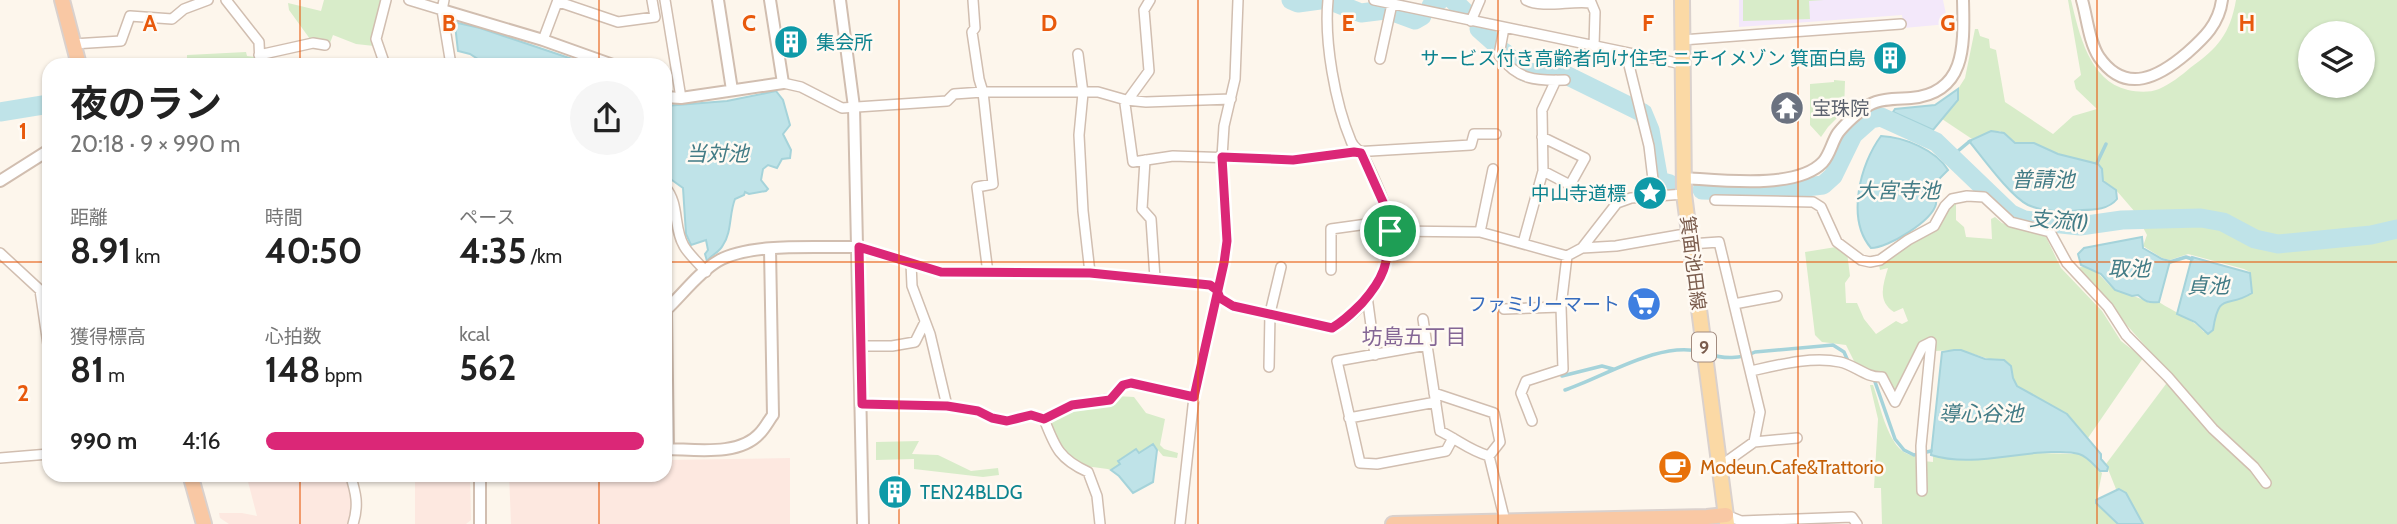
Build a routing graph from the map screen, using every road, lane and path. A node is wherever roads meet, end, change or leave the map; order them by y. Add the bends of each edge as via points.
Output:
1 (62, 0) edge
2 (208, 0) edge
3 (226, 0) edge
4 (386, 0) edge
5 (409, 0) edge
6 (652, 0) edge
7 (665, 0) edge
8 (718, 0) edge
9 (770, 0) edge
10 (841, 0) edge
11 (973, 0) edge
12 (1150, 0) edge
13 (1238, 0) edge
14 (1328, 0) edge
15 (1374, 0) edge
16 (1479, 0) edge
17 (1526, 0) edge
18 (1682, 0) edge
19 (1963, 0) edge
20 (2082, 0) edge
21 (2222, 0) edge
22 (558, 1) edge
23 (1591, 2) edge
24 (1392, 4) junction
25 (443, 5) edge
26 (1471, 21) junction
27 (1901, 24) dead end
28 (1504, 28) junction
29 (543, 40) junction
30 (1682, 40) junction
31 (74, 44) junction
32 (325, 45) dead end
33 (1594, 46) junction
34 (1626, 53) junction
35 (1078, 54) dead end
36 (77, 58) edge
37 (259, 58) edge
38 (265, 58) edge
39 (383, 58) edge
40 (450, 58) edge
41 (593, 58) edge
42 (1380, 59) dead end
43 (1682, 64) junction
44 (783, 83) junction
45 (732, 90) junction
46 (983, 92) junction
47 (1083, 93) junction
48 (672, 97) edge
49 (681, 98) junction
50 (1231, 99) junction
51 (1126, 100) junction
52 (854, 107) junction
53 (1496, 134) dead end
54 (1542, 137) junction
55 (1361, 153) junction
56 (42, 154) edge
57 (1222, 157) junction
58 (1145, 160) junction
59 (1493, 169) dead end
60 (1543, 171) junction
61 (1684, 178) junction
62 (0, 181) edge
63 (1753, 190) junction
64 (1684, 194) junction
65 (1655, 196) junction
66 (672, 200) edge
67 (1715, 200) dead end
68 (1390, 226) junction
69 (1480, 232) junction
70 (1690, 241) junction
71 (1523, 243) junction
72 (859, 247) junction
73 (770, 248) junction
74 (1582, 248) junction
75 (0, 253) edge
76 (1567, 256) junction
77 (911, 263) junction
78 (1281, 267) dead end
79 (1331, 270) dead end
80 (706, 272) junction
81 (988, 273) junction
82 (1090, 273) junction
83 (1155, 278) junction
84 (1217, 290) junction
85 (1367, 296) junction
86 (1777, 296) dead end
87 (42, 304) edge
88 (672, 304) edge
89 (1734, 304) junction
90 (1561, 307) junction
91 (1504, 309) dead end
92 (1270, 313) junction
93 (1423, 320) dead end
94 (925, 322) junction
95 (1427, 345) junction
96 (860, 346) junction
97 (1375, 355) junction
98 (1269, 367) dead end
99 (1751, 371) junction
100 (1194, 397) junction
101 (1435, 398) junction
102 (862, 404) junction
103 (947, 406) junction
104 (1349, 418) junction
105 (1044, 419) junction
106 (1532, 421) dead end
107 (1453, 438) junction
108 (1797, 438) dead end
109 (1754, 442) junction
110 (672, 449) edge
111 (42, 455) edge
112 (1489, 456) junction
113 (0, 458) edge
114 (1719, 467) junction
115 (192, 482) edge
116 (352, 482) edge
117 (480, 482) edge
118 (2266, 483) dead end
119 (1922, 491) dead end
120 (1727, 519) edge
121 (1505, 521) junction
122 (204, 524) edge
123 (354, 524) edge
124 (480, 524) edge
125 (863, 524) edge
126 (1100, 524) edge
127 (1180, 524) edge
128 (1393, 524) edge
129 (1857, 524) edge

1 - 31 highway
2 - 31 street via 172,19 130,16 121,41
3 - 37 street via 259,42
4 - 39 street via 376,39
5 - 25 street
6 - 22 street via 655,17 618,22
7 - 49 street
8 - 45 street
9 - 44 street
10 - 52 street
11 - 46 street via 972,32
12 - 51 street via 1144,10 1149,71
13 - 50 street
14 - 55 street via 1336,96 1352,145
15 - 24 street
16 - 26 street
17 - 23 street
18 - 30 main road, 箕面池田線 / 9
19 - 63 street via 1958,66 1947,85 1923,97 1871,103 1838,133 1824,161 1808,173
20 - 21 street via 2100,58 2120,75 2141,79 2165,71 2203,38 2217,20
22 - 29 street
23 - 33 street
24 - 26 street
24 - 42 street
25 - 29 street
25 - 40 street
26 - 28 street
27 - 30 street
28 - 33 street
28 - 54 street via 1499,55 1508,67 1527,79 1561,80 1542,110
29 - 41 street
30 - 43 main road, 箕面池田線 / 9
31 - 36 highway
32 - 38 street via 313,43
33 - 34 street
34 - 43 street
34 - 65 street via 1649,146
35 - 47 street
43 - 61 main road, 箕面池田線 / 9
44 - 45 street
44 - 52 street via 842,108
45 - 49 street
46 - 47 street
46 - 52 street via 954,94 947,100
46 - 81 street via 993,184 977,187
47 - 51 street
47 - 82 street via 1079,135
48 - 49 street
50 - 51 street
50 - 57 street
51 - 58 street via 1133,162
52 - 72 street
53 - 55 street via 1474,134 1471,145
54 - 60 street
54 - 60 street via 1585,158 1570,185
55 - 57 street via 1293,160
55 - 68 street
56 - 62 street
57 - 58 street
57 - 84 street via 1227,241
58 - 83 street via 1142,209 1151,219
59 - 69 street
60 - 71 street
61 - 63 street
61 - 64 main road, 箕面池田線 / 9
63 - 67 street
63 - 118 street via 1813,202 1821,207 1837,242 1870,262 1934,226 1945,206 1967,196 1982,197 2011,222 2050,232 2067,263 2108,307 2126,335
64 - 65 street
64 - 70 main road, 箕面池田線 / 9
65 - 74 street via 1617,204
66 - 80 street via 682,244
68 - 69 street
68 - 79 street via 1331,229
68 - 85 street via 1384,269 1379,284
69 - 71 street
70 - 74 street via 1679,235
70 - 89 street via 1719,242
70 - 114 main road, 箕面池田線 / 9
71 - 76 street
72 - 73 street
72 - 77 street
72 - 96 street
73 - 80 street via 737,254
73 - 110 street via 773,415 760,434 744,445
74 - 76 street
75 - 87 street via 40,290
76 - 90 street
77 - 81 street via 941,272
77 - 94 street via 912,286
78 - 92 street
80 - 88 street
81 - 82 street
82 - 83 street
83 - 84 street via 1210,285
84 - 92 street via 1220,298 1233,306
84 - 100 street
85 - 92 street via 1345,321 1332,328
85 - 97 street
86 - 89 street
89 - 99 street
90 - 91 street
90 - 106 street via 1563,369 1525,381 1521,393
92 - 98 street
93 - 95 street
94 - 96 street via 915,342
94 - 103 street
95 - 97 street
95 - 101 street
96 - 102 street
97 - 104 street via 1337,361
99 - 109 street via 1760,412
99 - 119 street via 1782,364 1841,362 1882,377 1895,402 1923,346 1931,342
100 - 105 street via 1131,383 1110,400 1072,405
100 - 127 street
101 - 104 street
101 - 107 street via 1440,431
101 - 112 street via 1494,413 1500,442
102 - 103 street
102 - 125 street
103 - 105 street via 1007,421 1031,415
104 - 107 street via 1360,463 1446,452
105 - 126 street via 1055,447 1088,472
107 - 112 street via 1469,450
108 - 109 street
109 - 114 street
111 - 113 street
112 - 121 street
114 - 120 main road, 箕面池田線 / 9
115 - 122 highway
116 - 123 street via 358,510
117 - 124 street
120 - 121 highway
120 - 129 street via 1852,517
121 - 128 highway

